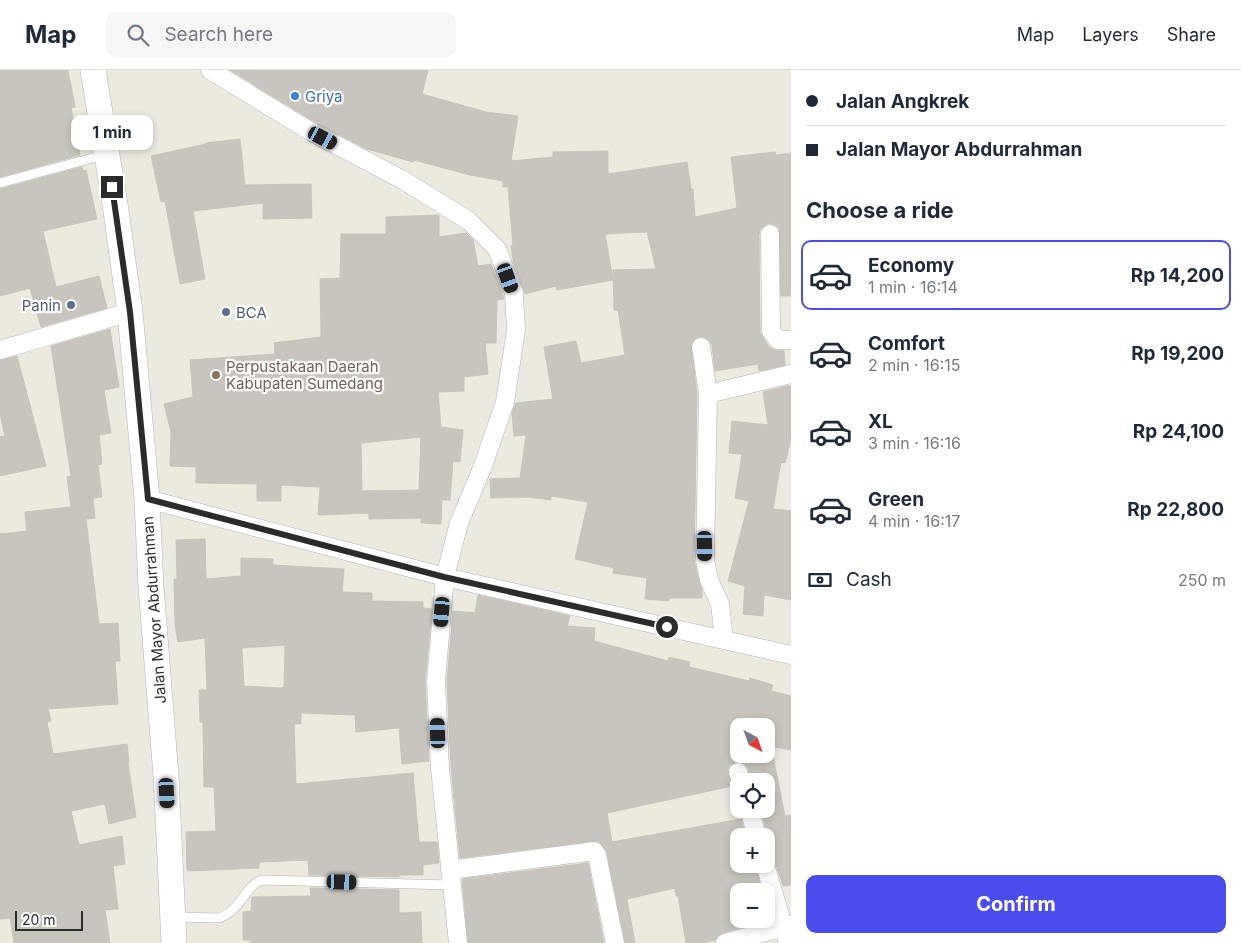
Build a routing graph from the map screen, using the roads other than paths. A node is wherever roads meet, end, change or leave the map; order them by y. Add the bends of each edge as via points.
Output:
1 (93, 70) edge
2 (210, 70) edge
3 (107, 154) junction
4 (0, 183) edge
5 (770, 234) dead end
6 (130, 312) junction
7 (791, 340) edge
8 (701, 347) dead end
9 (0, 350) edge
10 (791, 374) edge
11 (708, 394) junction
12 (148, 499) junction
13 (444, 577) junction
14 (724, 640) junction
15 (791, 655) edge
16 (768, 873) edge
17 (450, 877) junction
18 (172, 917) junction
19 (787, 932) edge
20 (174, 943) edge
21 (458, 943) edge
22 (615, 943) edge
23 (725, 943) edge

1 - 3 main road, Jalan Mayor Abdurrahman
2 - 13 street via 308,130 420,190 469,221 497,249 514,293 516,330 505,402 459,523
3 - 4 lane
3 - 6 main road, Jalan Mayor Abdurrahman
5 - 7 street via 771,331 778,340
6 - 9 street
6 - 12 main road, Jalan Mayor Abdurrahman
8 - 11 street
10 - 11 street
11 - 14 street via 705,560 709,580 720,604
12 - 13 street
12 - 18 main road, Jalan Mayor Abdurrahman
13 - 14 street
13 - 17 street via 436,681
14 - 15 street
16 - 19 street
17 - 18 lane via 262,880 257,881 225,917
17 - 21 street
17 - 22 street via 594,851
18 - 20 main road, Jalan Mayor Abdurrahman
19 - 23 street

